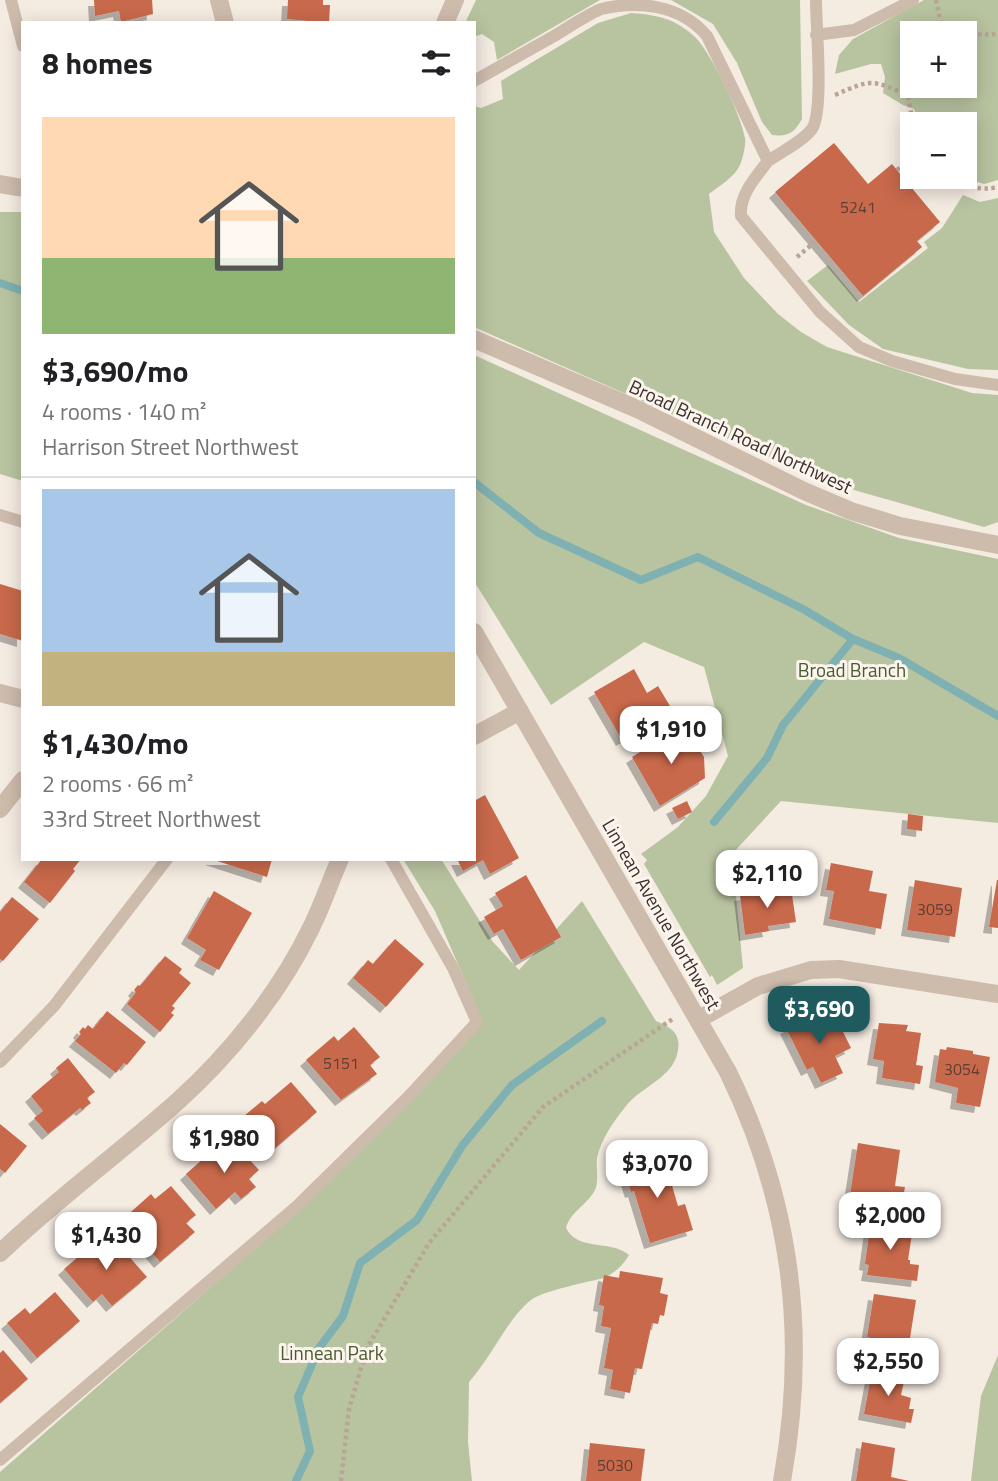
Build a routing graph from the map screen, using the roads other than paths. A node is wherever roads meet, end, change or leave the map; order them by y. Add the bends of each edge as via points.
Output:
1 (11, 0) edge
2 (219, 0) edge
3 (455, 0) edge
4 (816, 0) edge
5 (913, 0) edge
6 (224, 21) edge
7 (445, 21) edge
8 (816, 35) junction
9 (21, 38) edge
10 (476, 81) edge
11 (768, 160) junction
12 (0, 184) edge
13 (21, 188) edge
14 (476, 340) edge
15 (998, 385) edge
16 (0, 515) edge
17 (21, 521) edge
18 (998, 545) edge
19 (476, 635) edge
20 (0, 693) edge
21 (21, 698) edge
22 (520, 711) junction
23 (476, 735) edge
24 (21, 783) edge
25 (0, 809) edge
26 (165, 861) edge
27 (339, 861) edge
28 (392, 861) edge
29 (998, 994) edge
30 (699, 1019) junction
31 (0, 1062) edge
32 (0, 1253) edge
33 (0, 1460) edge
34 (782, 1481) edge

1 - 9 lane
2 - 6 street
3 - 7 street
4 - 8 lane
5 - 8 lane via 854,30
8 - 11 lane via 814,127
10 - 11 lane via 602,8 651,2 678,10 707,36
11 - 15 lane via 743,198 741,216 820,312 859,347 892,361 955,379
12 - 13 street
14 - 18 street, Broad Branch Road Northwest via 637,409 851,511 900,526
16 - 17 lane
19 - 22 street, Linnean Avenue Northwest
20 - 21 street
22 - 23 street
22 - 30 street, Linnean Avenue Northwest
24 - 25 street
26 - 31 lane via 54,1006
27 - 32 street via 294,957 224,1054 178,1100
28 - 33 lane via 453,968 477,1022 297,1206
29 - 30 street via 858,972 811,970 758,986
30 - 34 street, Linnean Avenue Northwest via 750,1119 785,1244 795,1354

